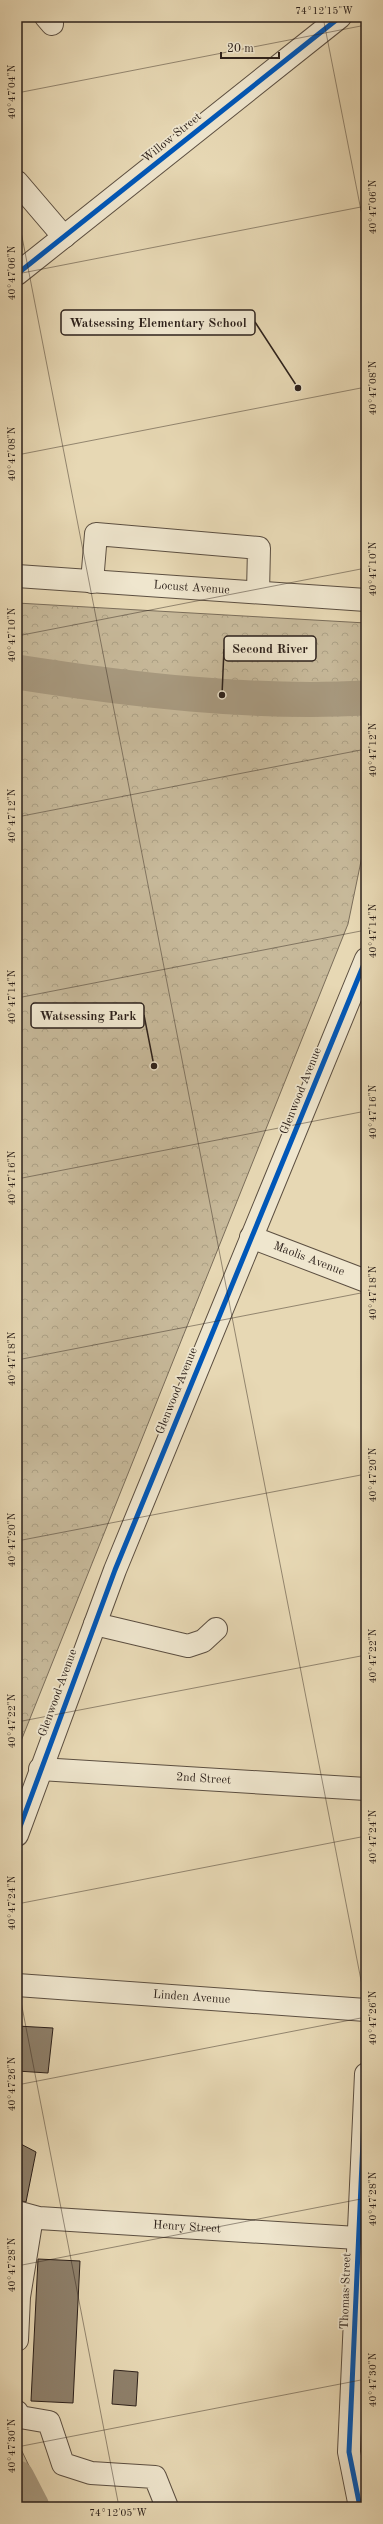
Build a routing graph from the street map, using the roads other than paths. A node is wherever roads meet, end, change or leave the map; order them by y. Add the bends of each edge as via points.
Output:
1 (340, 17) edge
2 (17, 182) edge
3 (64, 237) junction
4 (17, 274) edge
5 (17, 576) edge
6 (92, 582) junction
7 (258, 592) junction
8 (366, 600) edge
9 (364, 972) edge
10 (251, 1237) junction
11 (366, 1281) edge
12 (95, 1624) junction
13 (216, 1629) dead end
14 (40, 1769) junction
15 (366, 1789) edge
16 (17, 1835) edge
17 (17, 1985) edge
18 (366, 2010) edge
19 (366, 2074) edge
20 (25, 2214) edge
21 (357, 2238) junction
22 (17, 2340) edge
23 (360, 2389) edge
24 (17, 2412) edge
25 (167, 2507) edge
26 (360, 2507) edge

1 - 3 street, Willow Street
2 - 3 street
3 - 4 street, Willow Street
5 - 6 street, Locust Avenue
6 - 7 street, Locust Avenue
6 - 7 street via 96,534 259,548
7 - 8 street, Locust Avenue
9 - 10 street, Glenwood Avenue
10 - 11 street, Maolis Avenue
10 - 12 street, Glenwood Avenue
12 - 13 street via 188,1646 203,1641
12 - 14 street, Glenwood Avenue
14 - 15 street, 2nd Street
14 - 16 street, Glenwood Avenue
17 - 18 street, Linden Avenue
19 - 21 street, Thomas Street
20 - 21 street, Henry Street
20 - 22 street
21 - 23 street, Thomas Street
23 - 26 street, Thomas Street via 349,2452
24 - 25 street via 20,2417 48,2422 63,2464 91,2473 155,2477

